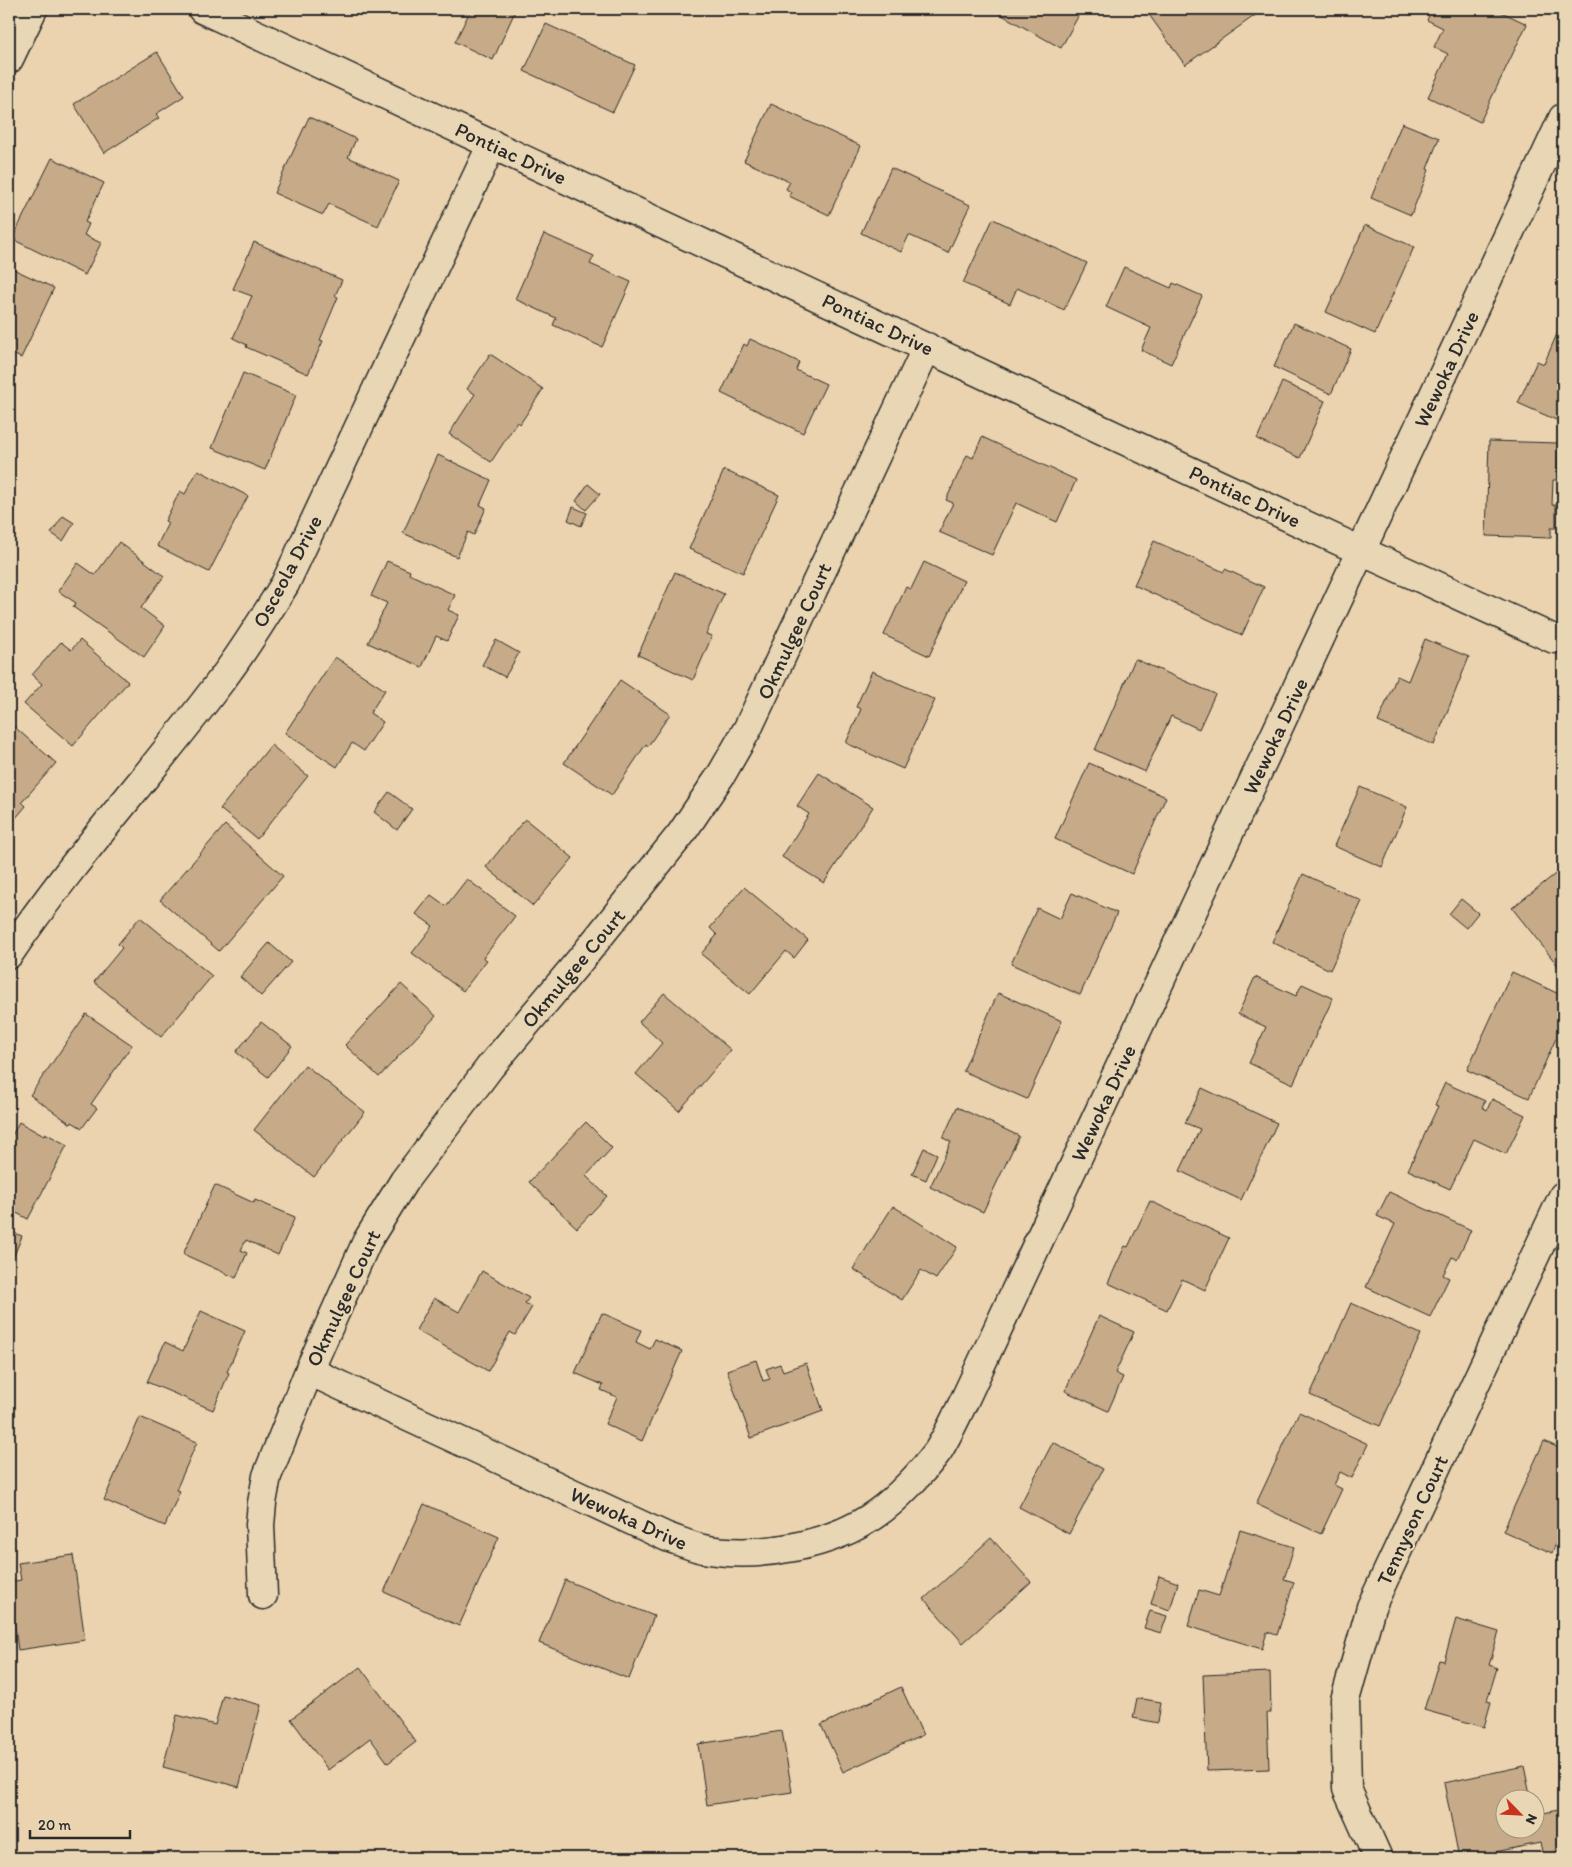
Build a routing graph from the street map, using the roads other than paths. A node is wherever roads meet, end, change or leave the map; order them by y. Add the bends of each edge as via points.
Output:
1 (33, 9) edge
2 (202, 9) edge
3 (9, 59) edge
4 (1563, 118) edge
5 (492, 144) junction
6 (927, 348) junction
7 (1361, 551) junction
8 (1554, 639) dead end
9 (9, 954) edge
10 (1563, 1196) edge
11 (309, 1371) junction
12 (263, 1595) dead end
13 (1378, 1858) edge

1 - 3 street
2 - 5 street, Pontiac Drive
4 - 7 street, Wewoka Drive
5 - 6 street, Pontiac Drive
5 - 9 street, Osceola Drive via 285,584 220,683 42,905
6 - 7 street, Pontiac Drive
6 - 11 street, Okmulgee Court via 748,728 721,775 681,834 586,954 490,1067 404,1181 367,1241
7 - 8 street, Pontiac Drive
7 - 11 street, Wewoka Drive via 964,1401 938,1450 918,1475 877,1513 843,1532 775,1551 702,1549 667,1537
10 - 13 street, Tennyson Court via 1371,1607 1345,1700 1347,1789
11 - 12 street, Okmulgee Court via 267,1476 260,1525

